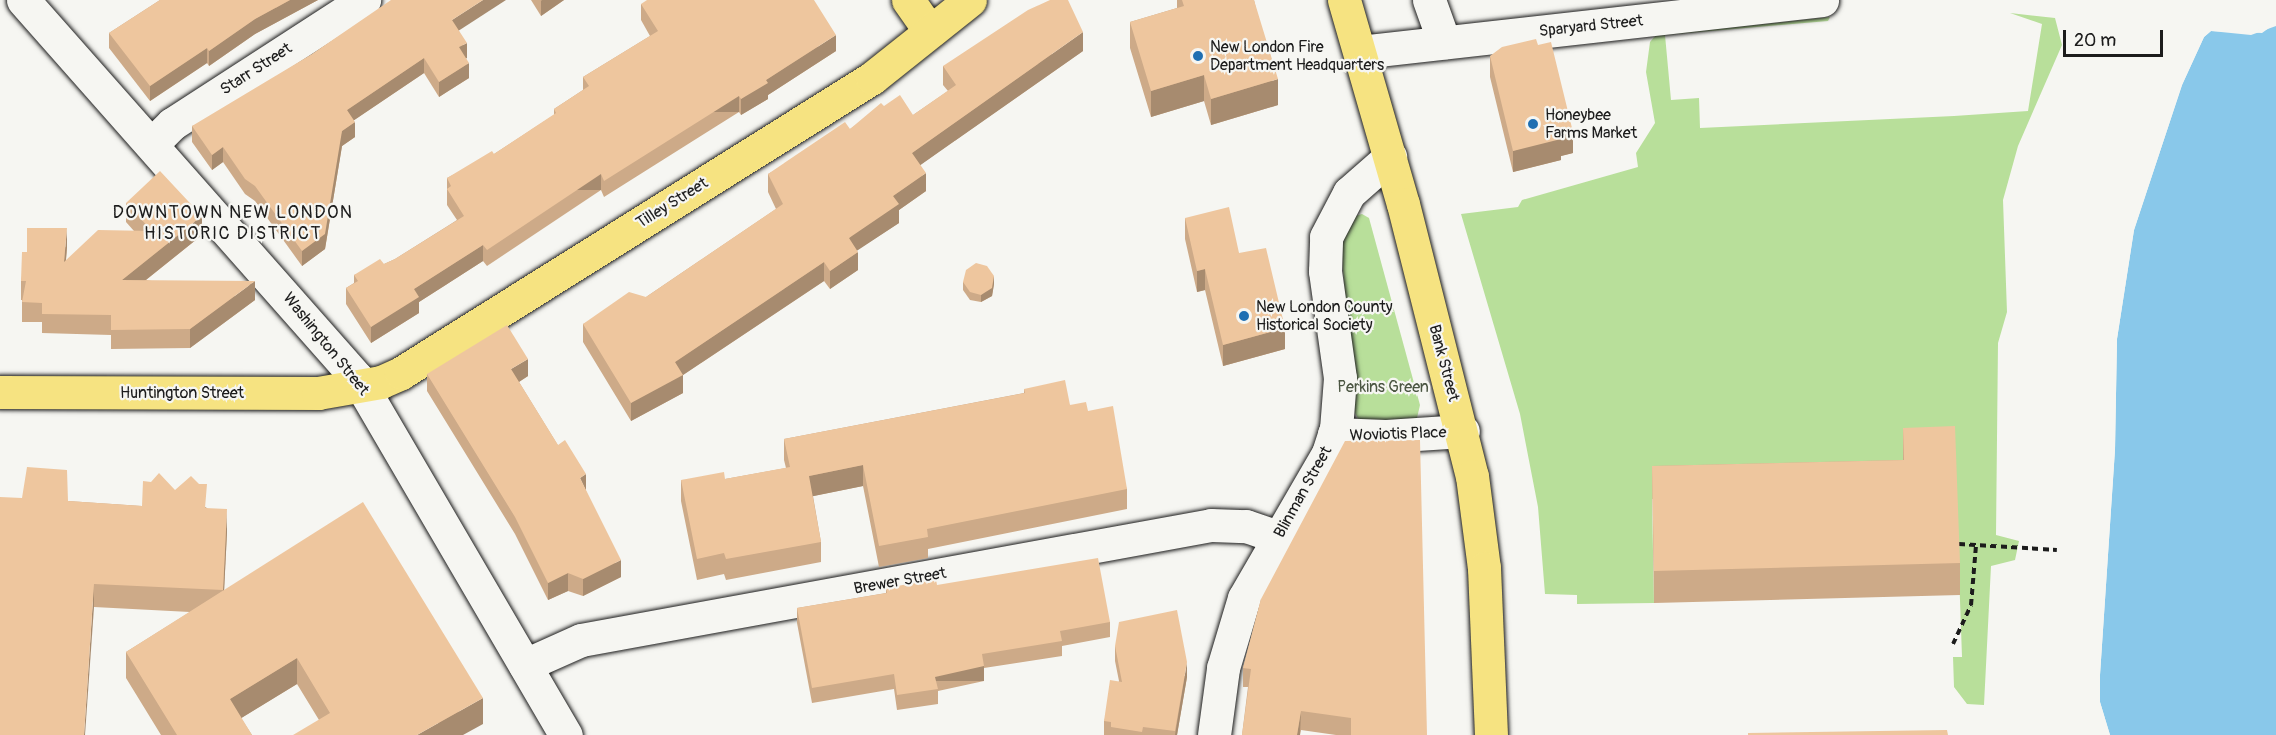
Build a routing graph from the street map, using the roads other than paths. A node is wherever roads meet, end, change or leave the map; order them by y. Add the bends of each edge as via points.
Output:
1 (22, 0) edge
2 (364, 0) edge
3 (908, 0) edge
4 (970, 0) edge
5 (1344, 0) edge
6 (1429, 0) edge
7 (1822, 0) edge
8 (930, 31) junction
9 (1444, 42) junction
10 (1360, 52) junction
11 (153, 143) junction
12 (1390, 157) junction
13 (363, 387) junction
14 (0, 392) edge
15 (1462, 431) junction
16 (1334, 434) junction
17 (1278, 537) junction
18 (525, 665) junction
19 (566, 735) edge
20 (1214, 735) edge
21 (1491, 735) edge

1 - 11 street, Washington Street
2 - 11 street, Starr Street via 172,124
3 - 8 main road
4 - 8 main road, Tilley Street
5 - 10 main road, Bank Street
6 - 9 street
7 - 9 street, Sparyard Street
8 - 13 main road, Tilley Street via 872,78 401,373
9 - 10 street, Sparyard Street
10 - 12 main road, Bank Street
11 - 13 street, Washington Street
12 - 15 main road, Bank Street
12 - 16 street, Blinman Street via 1349,193 1331,220 1326,237 1325,271 1340,378
13 - 14 main road, Huntington Street via 318,393
13 - 18 street, Washington Street
15 - 16 street, Woviotis Place via 1386,436
15 - 21 main road, Bank Street via 1481,530
16 - 17 street, Blinman Street via 1328,453
17 - 18 street, Brewer Street via 1246,526 1211,525 581,640
17 - 20 street, Blinman Street via 1244,598 1232,632
18 - 19 street, Washington Street

